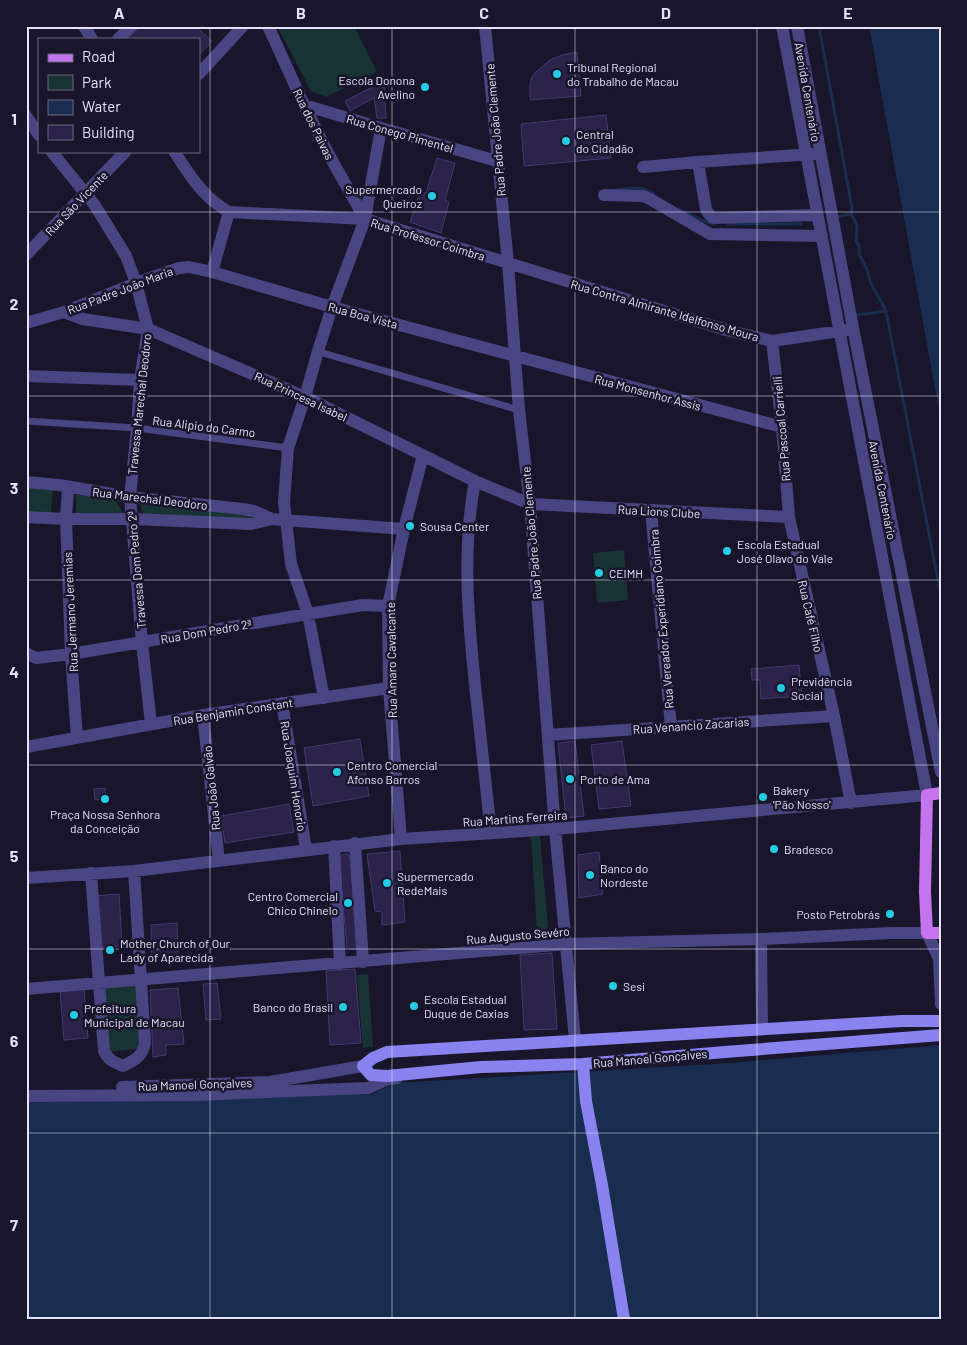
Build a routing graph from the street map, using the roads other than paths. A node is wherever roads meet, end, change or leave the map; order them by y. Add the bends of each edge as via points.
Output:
1 (84, 26) edge
2 (132, 26) edge
3 (268, 26) edge
4 (485, 26) edge
5 (782, 26) edge
6 (797, 26) edge
7 (242, 27) edge
8 (91, 38) edge
9 (119, 38) edge
10 (200, 73) edge
11 (304, 105) junction
12 (26, 116) edge
13 (381, 128) junction
14 (38, 134) edge
15 (52, 152) edge
16 (125, 152) edge
17 (175, 152) edge
18 (820, 154) junction
19 (806, 155) junction
20 (497, 161) junction
21 (698, 162) junction
22 (643, 167) dead end
23 (86, 193) junction
24 (604, 195) dead end
25 (229, 212) junction
26 (817, 215) junction
27 (365, 219) junction
28 (822, 236) junction
29 (26, 255) edge
30 (508, 263) junction
31 (212, 272) junction
32 (136, 283) junction
33 (332, 307) junction
34 (64, 312) junction
35 (26, 323) edge
36 (853, 328) junction
37 (148, 329) junction
38 (839, 331) junction
39 (772, 341) junction
40 (317, 351) junction
41 (515, 356) junction
42 (26, 376) edge
43 (140, 380) junction
44 (305, 397) junction
45 (519, 410) junction
46 (26, 421) edge
47 (782, 427) junction
48 (137, 428) junction
49 (288, 448) junction
50 (423, 455) junction
51 (475, 481) junction
52 (26, 482) edge
53 (68, 487) junction
54 (130, 497) junction
55 (530, 504) junction
56 (651, 511) junction
57 (26, 517) edge
58 (789, 517) junction
59 (66, 519) junction
60 (132, 519) junction
61 (279, 519) junction
62 (404, 529) junction
63 (907, 600) junction
64 (890, 604) junction
65 (388, 606) junction
66 (308, 614) junction
67 (142, 643) junction
68 (26, 653) edge
69 (71, 654) junction
70 (389, 688) junction
71 (324, 698) junction
72 (282, 702) junction
73 (203, 715) junction
74 (834, 716) junction
75 (151, 724) junction
76 (671, 727) junction
77 (548, 734) junction
78 (77, 738) junction
79 (26, 747) edge
80 (941, 772) edge
81 (941, 792) edge
82 (927, 796) junction
83 (850, 803) junction
84 (555, 829) junction
85 (491, 833) junction
86 (401, 839) junction
87 (355, 843) junction
88 (334, 846) junction
89 (306, 849) junction
90 (219, 860) junction
91 (134, 871) junction
92 (91, 874) junction
93 (26, 878) edge
94 (927, 933) junction
95 (941, 933) edge
96 (761, 939) junction
97 (567, 944) junction
98 (940, 956) edge
99 (363, 962) junction
100 (340, 964) junction
101 (142, 979) junction
102 (98, 982) junction
103 (26, 989) edge
104 (941, 1004) edge
105 (941, 1020) edge
106 (819, 1026) junction
107 (762, 1029) junction
108 (668, 1034) junction
109 (941, 1035) edge
110 (575, 1040) junction
111 (817, 1045) junction
112 (667, 1057) junction
113 (123, 1066) junction
114 (363, 1066) junction
115 (541, 1066) junction
116 (583, 1068) junction
117 (124, 1087) junction
118 (26, 1091) edge
119 (26, 1096) edge
120 (624, 1319) edge

1 - 8 street
2 - 9 street
3 - 11 street, Rua dos Paivas
4 - 20 street, Rua Padre João Clemente
5 - 19 street, Avenida Centenário
6 - 18 street, Avenida Centenário
7 - 10 street
11 - 13 street, Rua Conego Pimentel
11 - 27 street, Rua dos Paivas
12 - 14 street
13 - 20 street, Rua Conego Pimentel
13 - 27 street
15 - 23 street, Travessa Marechal Deodoro
16 - 23 street, Rua São Vicente
17 - 25 street via 208,198
18 - 19 street
18 - 36 street, Avenida Centenário
19 - 21 street
19 - 26 street, Avenida Centenário
20 - 30 street, Rua Padre João Clemente
21 - 22 street
21 - 26 street via 706,210 713,218
23 - 29 street, Rua São Vicente
23 - 32 street, Travessa Marechal Deodoro via 126,256
24 - 28 street via 644,196 710,234
25 - 27 street, Rua Professor Coimbra
25 - 31 street
26 - 28 street, Avenida Centenário
27 - 30 street, Rua Professor Coimbra
27 - 33 street
28 - 38 street, Avenida Centenário
30 - 39 street, Rua Contra Almirante Idelfonso Moura
30 - 41 street, Rua Padre João Clemente
31 - 32 street, Rua Padre João Maria via 180,268
31 - 33 street, Rua Boa Vista
32 - 34 street, Rua Padre João Maria
32 - 37 street, Travessa Marechal Deodoro
33 - 40 street
33 - 41 street, Rua Boa Vista
34 - 35 street, Rua Padre João Maria
34 - 37 street, Rua Princesa Isabel via 83,319
36 - 38 street, Rua Contra Almirante Idelfonso Moura
36 - 63 street, Avenida Centenário
37 - 43 street, Travessa Marechal Deodoro
37 - 44 street, Rua Princesa Isabel
38 - 39 street, Rua Contra Almirante Idelfonso Moura
38 - 64 street, Avenida Centenário
39 - 47 street, Rua Pascoal Carrielli
40 - 44 street
40 - 45 lane
41 - 45 street, Rua Padre João Clemente
41 - 47 street, Rua Monsenhor Assis
42 - 43 street
43 - 48 street, Travessa Marechal Deodoro
44 - 49 street
44 - 50 street, Rua Princesa Isabel
45 - 55 street, Rua Padre João Clemente
46 - 48 lane, Rua Alipio do Carmo
47 - 58 street, Rua Pascoal Carrielli
48 - 49 lane, Rua Alipio do Carmo
48 - 54 street, Travessa Marechal Deodoro
49 - 61 street via 284,502
50 - 51 street, Rua Princesa Isabel
50 - 62 street, Rua Amaro Cavalcante
51 - 55 street, Rua Princesa Isabel
51 - 85 street via 469,522 467,588
52 - 53 street, Rua Marechal Deodoro
53 - 54 street, Rua Marechal Deodoro
53 - 59 street, Rua Jermano Jeremias
54 - 60 street, Travessa Dom Pedro 2ª
54 - 61 street, Rua Marechal Deodoro via 243,509
55 - 56 street, Rua Lions Clube
55 - 77 street, Rua Padre João Clemente
56 - 58 street, Rua Lions Clube
56 - 76 street, Rua Vereador Experidiano Coimbra
57 - 59 street, Rua Marechal Deodoro
58 - 74 street, Rua Café Filho
59 - 60 street, Rua Marechal Deodoro
59 - 69 street, Rua Jermano Jeremias
60 - 61 street, Rua Marechal Deodoro via 251,524
60 - 67 street, Travessa Dom Pedro 2ª
61 - 62 street, Rua Marechal Deodoro
61 - 66 street
62 - 65 street, Rua Amaro Cavalcante
63 - 64 street
63 - 80 street, Avenida Centenário
64 - 82 street, Avenida Centenário
65 - 66 street, Rua Dom Pedro 2ª
65 - 70 street, Rua Amaro Cavalcante
66 - 67 street, Rua Dom Pedro 2ª
66 - 71 street
67 - 69 street, Rua Dom Pedro 2ª
67 - 75 street, Travessa Dom Pedro 2ª
68 - 69 street, Rua Dom Pedro 2ª via 36,658
69 - 78 street, Rua Jermano Jeremias
70 - 71 street, Rua Benjamin Constant
70 - 86 street, Rua Amaro Cavalcante
71 - 72 street, Rua Benjamin Constant
72 - 73 street, Rua Benjamin Constant
72 - 89 street, Rua Joaquim Honorio
73 - 75 street, Rua Benjamin Constant
73 - 90 street, Rua João Galvão
74 - 76 street, Rua Venancio Zacarias
74 - 83 street, Rua Café Filho
75 - 78 street, Rua Benjamin Constant
76 - 77 street, Rua Venancio Zacarias
77 - 84 street, Rua Padre João Clemente
78 - 79 street, Rua Benjamin Constant
81 - 82 main road, Rua Martins Ferreira
82 - 83 street, Rua Martins Ferreira
82 - 94 main road, Avenida Centenário
83 - 84 street, Rua Martins Ferreira
84 - 85 street, Rua Martins Ferreira
84 - 97 street, Rua Padre João Clemente
85 - 86 street, Rua Martins Ferreira
86 - 87 street, Rua Martins Ferreira
87 - 88 street, Rua Martins Ferreira
87 - 99 street
88 - 89 street, Rua Martins Ferreira
88 - 100 street
89 - 90 street, Rua Martins Ferreira
90 - 91 street, Rua Martins Ferreira
91 - 92 street, Rua Martins Ferreira
91 - 101 street
92 - 93 street, Rua Martins Ferreira
92 - 102 street
94 - 95 main road, Rua Augusto Sevéro
94 - 96 street, Rua Augusto Sevéro
94 - 98 street, Avenida Centenário
96 - 97 street, Rua Augusto Sevéro
96 - 107 street
97 - 99 street, Rua Augusto Sevéro
97 - 110 street, Rua Padre João Clemente
98 - 104 street, Avenida Centenário
99 - 100 street, Rua Augusto Sevéro
100 - 101 street, Rua Augusto Sevéro
101 - 102 street, Rua Augusto Sevéro
101 - 113 street via 144,1052
102 - 103 street, Rua Augusto Sevéro
102 - 113 street via 104,1051 110,1060
105 - 106 street, Rua Manoel Gonçalves
106 - 107 street, Rua Manoel Gonçalves
106 - 111 street
107 - 108 street, Rua Manoel Gonçalves
108 - 110 street, Rua Manoel Gonçalves
108 - 112 street
109 - 111 street, Rua Manoel Gonçalves
110 - 114 street, Rua Manoel Gonçalves via 387,1052
111 - 112 street, Rua Manoel Gonçalves
112 - 116 street, Rua Manoel Gonçalves
113 - 117 street
114 - 115 street, Rua Manoel Gonçalves via 371,1075 387,1076 481,1067
114 - 117 street, Rua Manoel Gonçalves via 270,1082
115 - 116 street, Rua Manoel Gonçalves
115 - 119 street via 532,1070 388,1079 368,1088 195,1096
116 - 120 street
117 - 118 street, Rua Manoel Gonçalves

